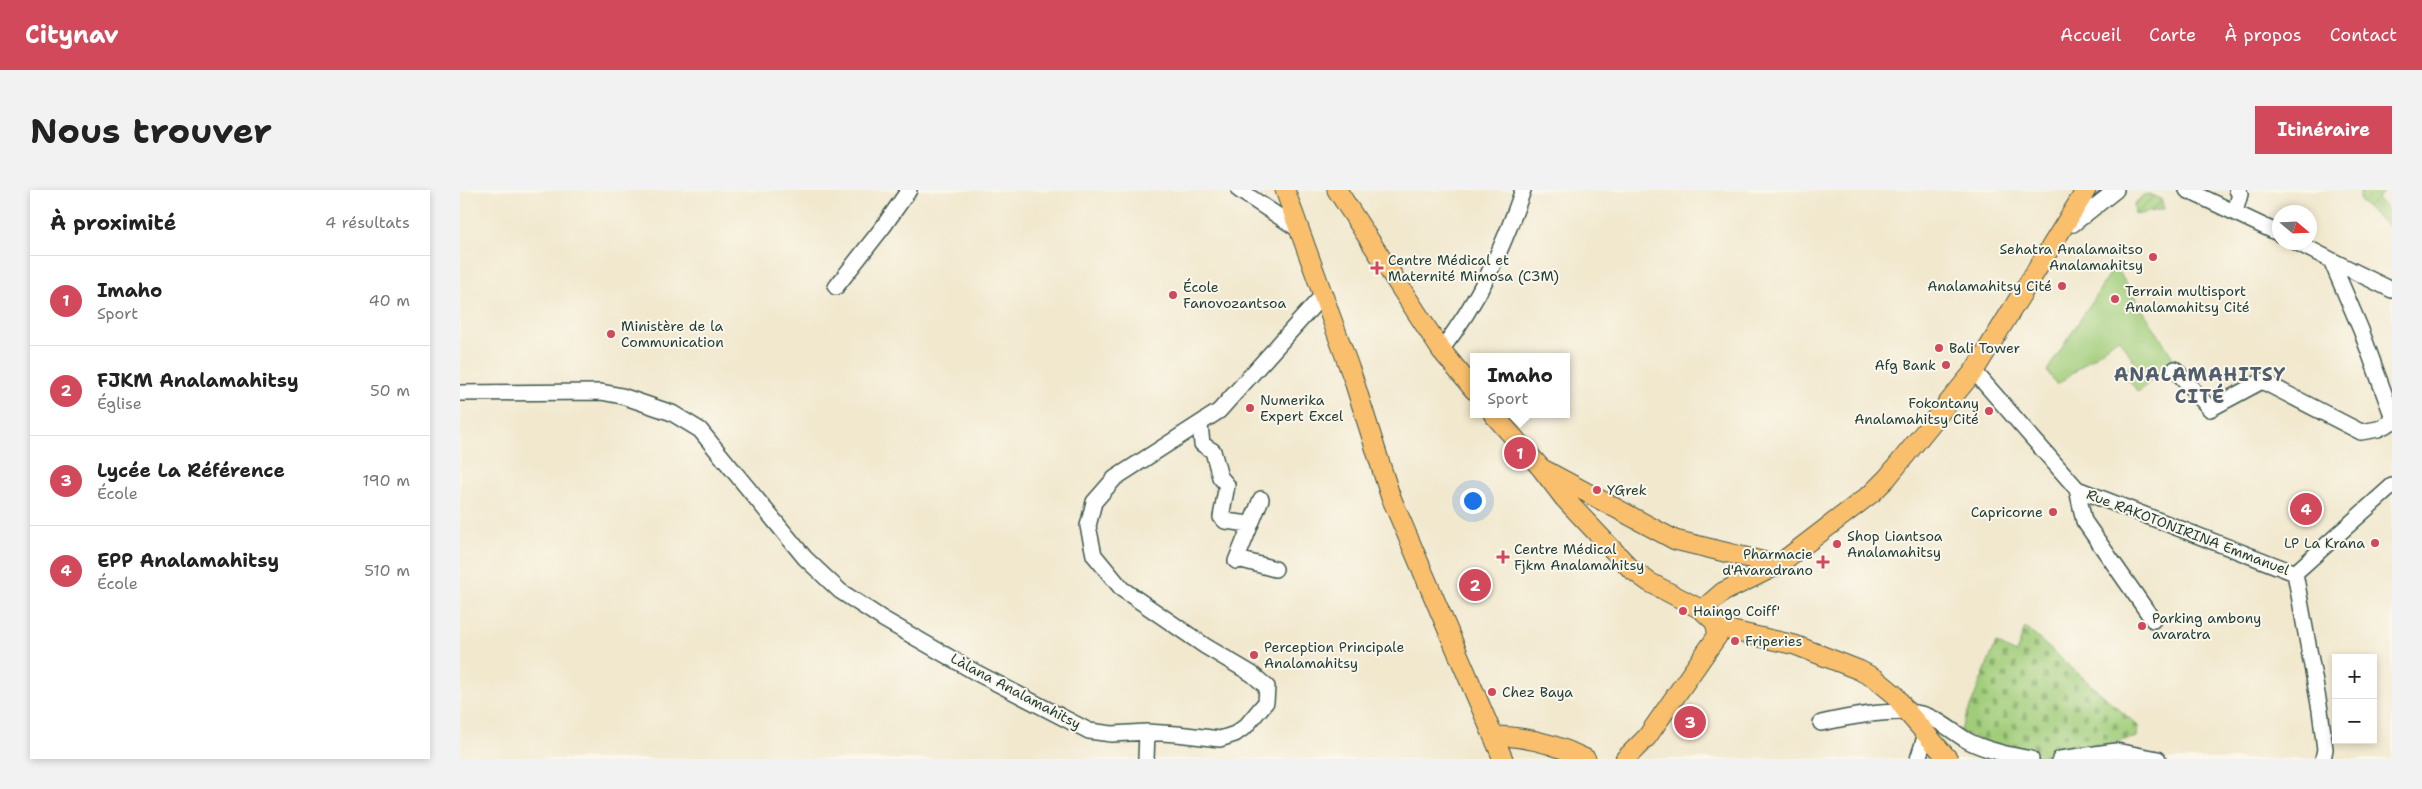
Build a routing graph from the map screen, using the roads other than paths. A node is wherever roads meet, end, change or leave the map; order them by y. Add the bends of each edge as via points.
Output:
1 (909, 190) edge
2 (1239, 190) edge
3 (1285, 190) edge
4 (1337, 190) edge
5 (1523, 190) edge
6 (2086, 190) edge
7 (2116, 190) edge
8 (2187, 190) edge
9 (2237, 190) edge
10 (2235, 212) junction
11 (2068, 220) junction
12 (1298, 229) junction
13 (2272, 230) edge
14 (2312, 250) edge
15 (2331, 260) junction
16 (836, 287) dead end
17 (2392, 290) edge
18 (1322, 296) junction
19 (1441, 350) junction
20 (2174, 369) dead end
21 (1974, 371) junction
22 (1470, 385) edge
23 (460, 392) edge
24 (2392, 415) edge
25 (1497, 418) edge
26 (2392, 422) edge
27 (1200, 425) junction
28 (1541, 468) junction
29 (2392, 486) edge
30 (2077, 489) junction
31 (1261, 499) dead end
32 (1250, 524) junction
33 (1778, 565) junction
34 (1275, 569) dead end
35 (2295, 573) junction
36 (1709, 616) junction
37 (2153, 620) dead end
38 (1907, 712) junction
39 (1822, 723) dead end
40 (1147, 732) junction
41 (1926, 734) junction
42 (1493, 736) junction
43 (2149, 758) edge
44 (1146, 759) edge
45 (1503, 759) edge
46 (1586, 759) edge
47 (1625, 759) edge
48 (1918, 759) edge
49 (1948, 759) edge
50 (2031, 759) edge
51 (2060, 759) edge
52 (2323, 759) edge

1 - 16 street
2 - 12 street
3 - 12 main road
4 - 19 main road
5 - 19 street via 1505,241 1486,280 1464,321
6 - 11 main road
7 - 11 street via 2073,224
8 - 10 street
9 - 10 street via 2240,194
10 - 13 street
11 - 21 main road
12 - 18 main road
14 - 15 street
15 - 17 street
15 - 24 street
18 - 27 street, Làlana Analamahitsy via 1219,411
18 - 42 main road via 1353,378 1390,495
19 - 22 main road
20 - 26 street via 2210,408 2262,380 2361,432
21 - 30 street, Rue RAKOTONIRINA Emmanuel
21 - 33 main road via 1882,483
23 - 40 street, Làlana Analamahitsy via 601,392 672,413 700,430 805,558 840,591 976,672 1089,731 1112,734
25 - 28 main road
27 - 32 street via 1202,444 1213,450 1220,477 1227,485 1222,517 1225,521
27 - 40 street, Làlana Analamahitsy via 1116,478 1094,502 1088,526 1094,555 1122,589 1261,681 1267,687 1266,702 1246,726 1220,739
28 - 33 main road via 1675,540
28 - 36 main road via 1631,569
29 - 35 street, Rue RAKOTONIRINA Emmanuel
30 - 35 street, Rue RAKOTONIRINA Emmanuel
30 - 37 street via 2084,521
31 - 32 street
32 - 34 street via 1236,561
33 - 36 main road via 1724,592
35 - 52 street via 2320,710
36 - 38 main road via 1733,631 1795,645 1859,670 1890,689
36 - 47 main road via 1718,635 1647,736
38 - 39 street via 1846,717
38 - 41 main road
38 - 50 street via 1923,714 1968,741 1994,751
40 - 44 street
41 - 48 street
41 - 49 main road
42 - 45 main road
42 - 46 main road via 1536,740
43 - 51 street via 2116,750

